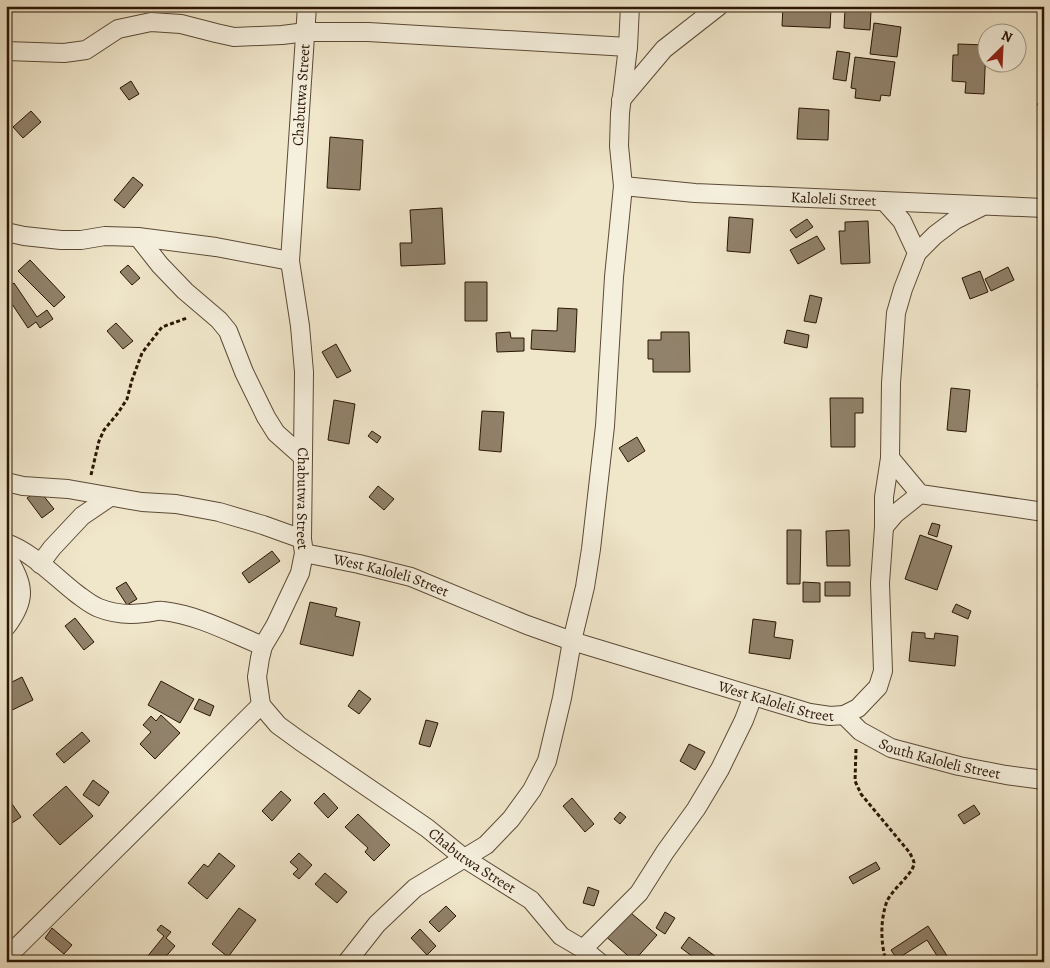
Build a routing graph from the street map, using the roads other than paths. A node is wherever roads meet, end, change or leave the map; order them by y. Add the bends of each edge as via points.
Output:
1 (307, 6) edge
2 (630, 6) edge
3 (718, 6) edge
4 (306, 32) junction
5 (628, 47) junction
6 (6, 51) edge
7 (621, 100) junction
8 (623, 186) junction
9 (885, 202) junction
10 (984, 206) junction
11 (1044, 208) edge
12 (6, 232) edge
13 (138, 237) junction
14 (917, 252) junction
15 (290, 261) junction
16 (303, 458) junction
17 (890, 458) junction
18 (6, 482) edge
19 (920, 494) junction
20 (110, 496) junction
21 (1044, 512) edge
22 (884, 527) junction
23 (6, 543) edge
24 (303, 546) junction
25 (6, 555) edge
26 (40, 564) junction
27 (6, 627) edge
28 (572, 641) junction
29 (263, 646) junction
30 (753, 696) junction
31 (261, 705) junction
32 (844, 715) junction
33 (1044, 780) edge
34 (464, 858) junction
35 (584, 949) junction
36 (6, 958) edge
37 (346, 962) edge
38 (600, 962) edge

1 - 4 street, Chabutwa Street
2 - 5 street
3 - 7 street via 664,49
4 - 5 street via 368,32
4 - 6 street via 234,37 181,24 151,22 118,30 86,50 64,54
4 - 15 street, Chabutwa Street
5 - 7 street
7 - 8 street via 619,146
8 - 9 street, Kaloleli Street via 695,193
8 - 28 street via 592,540
9 - 10 street, Kaloleli Street
9 - 14 street via 902,221
10 - 11 street, Kaloleli Street
10 - 14 street via 955,220
12 - 13 street via 68,240
13 - 15 street
13 - 16 street via 184,291 228,331 252,391 271,425
14 - 17 street, West Kaloleli Street via 896,313
15 - 16 street, Chabutwa Street via 304,372
16 - 24 street, Chabutwa Street
17 - 19 street
17 - 22 street, West Kaloleli Street via 884,497
18 - 20 street, West Kaloleli Street
19 - 21 street
19 - 22 street
20 - 24 street, West Kaloleli Street via 219,512 263,525
20 - 26 street via 82,516
22 - 32 street, West Kaloleli Street via 880,582 883,671 878,687 858,708
23 - 26 street
24 - 28 street, West Kaloleli Street via 412,578
24 - 29 street, Chabutwa Street via 300,573
25 - 27 street via 22,590 18,608
26 - 29 street via 97,607 129,614 160,611 184,615
28 - 30 street, West Kaloleli Street
28 - 34 street via 562,698 546,761 536,783 511,819 486,845
29 - 31 street, Chabutwa Street via 258,677
30 - 32 street, West Kaloleli Street via 810,713
30 - 35 street via 720,769 696,808 639,892
31 - 34 street, Chabutwa Street via 300,741 427,828
31 - 36 street
32 - 33 street, South Kaloleli Street via 860,731 891,748 959,766
34 - 35 street, Chabutwa Street via 531,900 561,936
34 - 37 street via 415,888 377,924
35 - 38 street, Chabutwa Street

